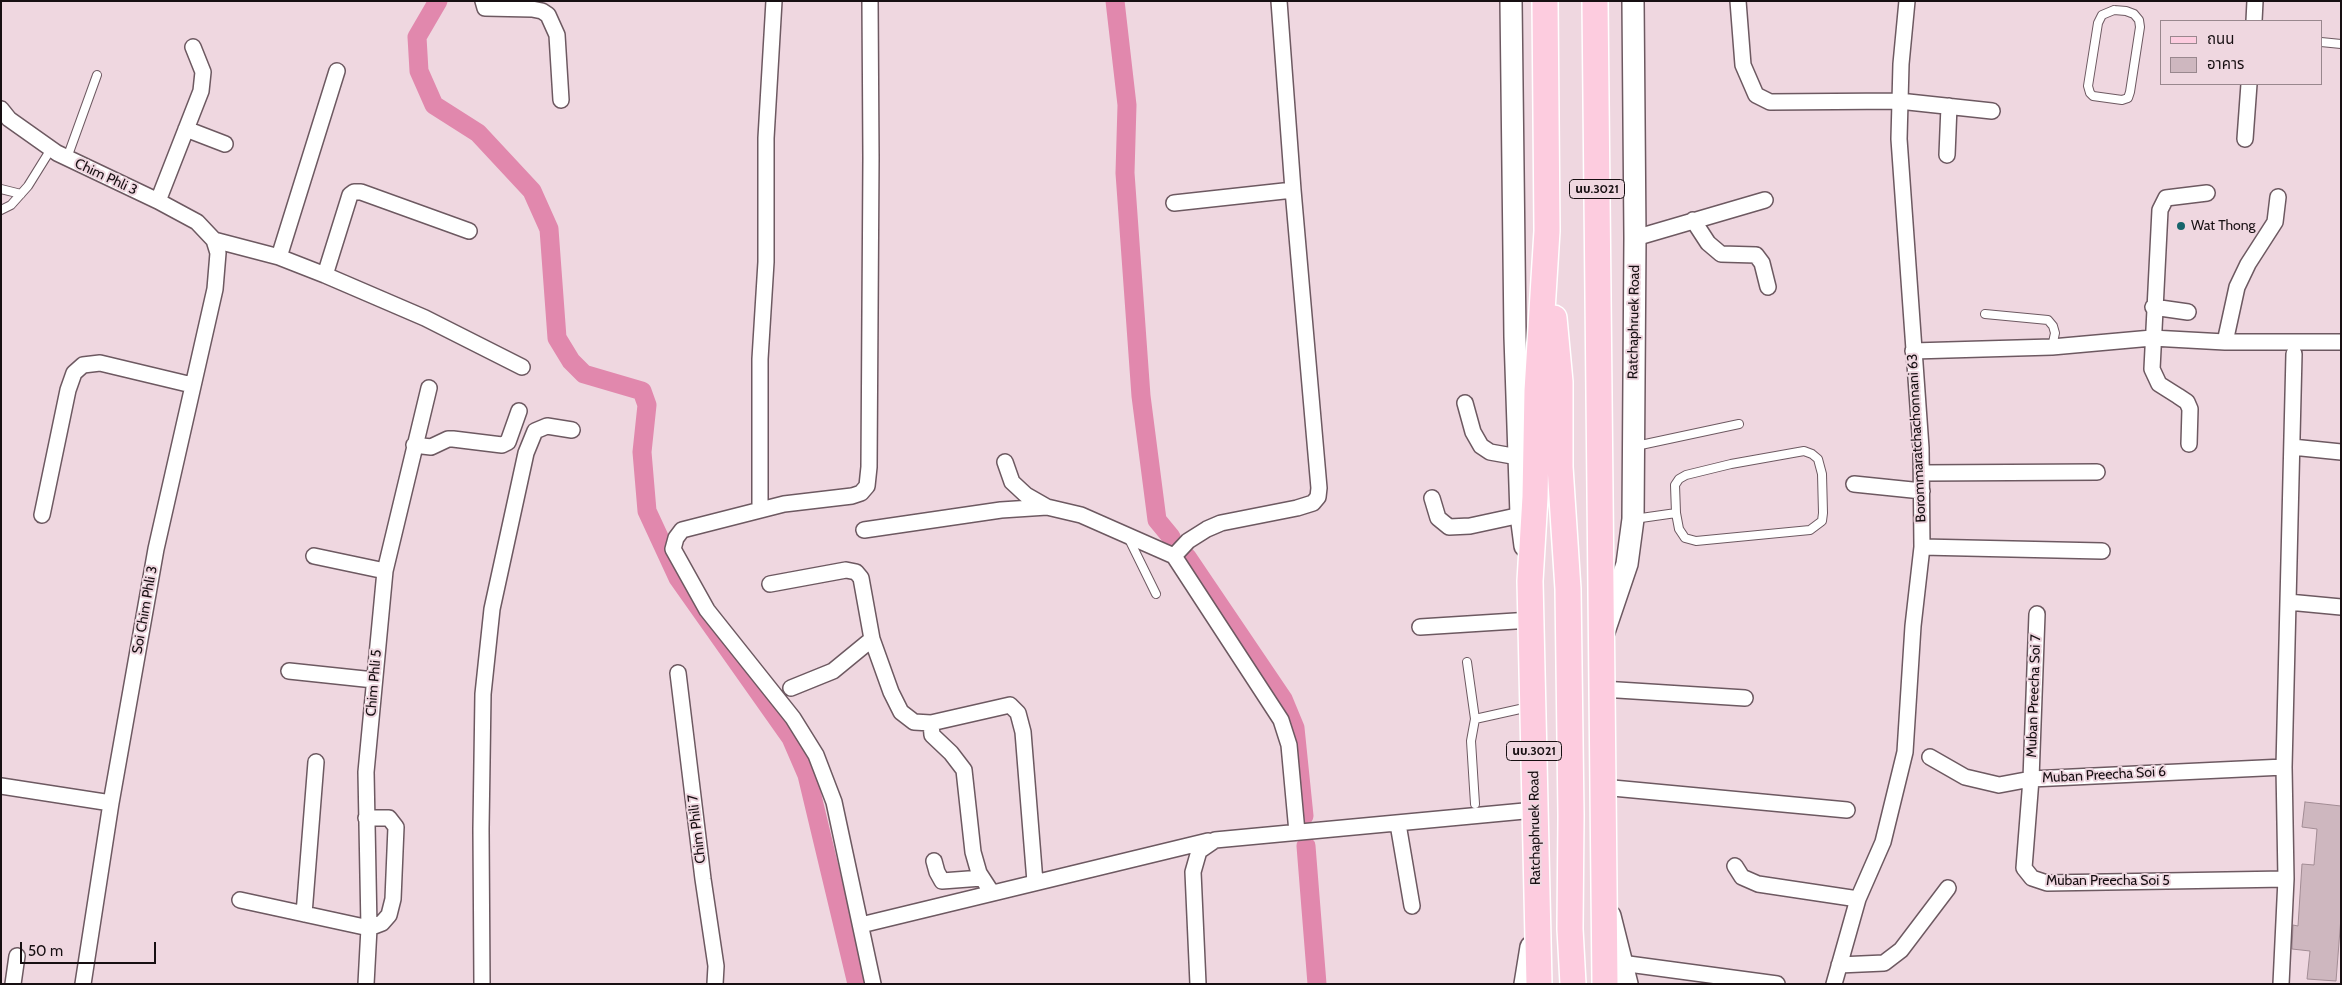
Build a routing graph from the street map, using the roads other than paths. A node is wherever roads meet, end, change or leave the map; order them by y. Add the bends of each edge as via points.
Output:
1 (483, 1) edge
2 (774, 1) edge
3 (870, 1) edge
4 (1279, 1) edge
5 (1511, 1) edge
6 (1545, 1) edge
7 (1595, 1) edge
8 (1633, 1) edge
9 (1738, 1) edge
10 (1907, 1) edge
11 (2128, 1) edge
12 (2255, 1) edge
13 (2126, 10) junction
14 (2254, 20) edge
15 (2322, 42) edge
16 (2341, 44) edge
17 (193, 47) dead end
18 (337, 71) dead end
19 (97, 75) dead end
20 (2249, 85) edge
21 (561, 100) dead end
22 (1899, 101) junction
23 (1949, 106) junction
24 (1, 109) edge
25 (1992, 111) dead end
26 (186, 129) junction
27 (2245, 139) dead end
28 (225, 144) dead end
29 (51, 149) junction
30 (1947, 155) dead end
31 (67, 158) junction
32 (1, 189) edge
33 (1292, 190) junction
34 (21, 194) junction
35 (2207, 194) dead end
36 (2278, 197) dead end
37 (1765, 200) dead end
38 (158, 201) junction
39 (1174, 203) dead end
40 (1, 210) edge
41 (1693, 220) junction
42 (469, 231) dead end
43 (1547, 231) junction
44 (1635, 238) junction
45 (214, 240) junction
46 (279, 257) junction
47 (325, 275) junction
48 (1768, 288) dead end
49 (2154, 308) junction
50 (2188, 312) dead end
51 (1985, 314) dead end
52 (2152, 338) junction
53 (2225, 342) junction
54 (2341, 342) edge
55 (2052, 347) junction
56 (1913, 351) junction
57 (2294, 354) dead end
58 (522, 367) dead end
59 (192, 385) junction
60 (429, 388) dead end
61 (1465, 403) dead end
62 (520, 411) dead end
63 (1739, 424) dead end
64 (572, 430) dead end
65 (2189, 444) dead end
66 (414, 445) junction
67 (1634, 447) junction
68 (2292, 447) junction
69 (2341, 452) edge
70 (1518, 457) junction
71 (1006, 462) dead end
72 (2097, 472) dead end
73 (1922, 473) junction
74 (1854, 484) dead end
75 (1922, 491) junction
76 (1432, 498) dead end
77 (1047, 507) junction
78 (760, 510) junction
79 (1676, 513) junction
80 (1521, 514) junction
81 (42, 516) dead end
82 (1633, 519) junction
83 (864, 530) dead end
84 (1127, 535) junction
85 (1922, 547) junction
86 (2102, 551) dead end
87 (314, 556) dead end
88 (1174, 556) junction
89 (385, 570) junction
90 (1530, 581) junction
91 (770, 584) dead end
92 (1156, 594) dead end
93 (2288, 602) junction
94 (2341, 607) edge
95 (2037, 614) dead end
96 (1531, 620) junction
97 (1420, 627) dead end
98 (872, 639) junction
99 (1601, 639) junction
100 (1467, 662) dead end
101 (290, 671) dead end
102 (678, 673) dead end
103 (374, 680) junction
104 (791, 688) dead end
105 (1602, 689) junction
106 (1745, 698) dead end
107 (1534, 706) junction
108 (1475, 719) junction
109 (930, 723) junction
110 (1930, 757) dead end
111 (316, 762) dead end
112 (2284, 766) junction
113 (2031, 779) junction
114 (1, 786) edge
115 (1602, 787) junction
116 (111, 803) junction
117 (1475, 804) dead end
118 (1535, 810) junction
119 (1847, 810) dead end
120 (366, 818) junction
121 (1398, 824) junction
122 (1297, 832) junction
123 (1214, 840) junction
124 (934, 861) dead end
125 (1735, 866) dead end
126 (982, 878) junction
127 (2286, 879) junction
128 (1035, 882) junction
129 (1602, 882) junction
130 (1948, 888) dead end
131 (992, 892) junction
132 (1858, 899) junction
133 (240, 900) dead end
134 (1412, 906) dead end
135 (304, 914) junction
136 (1536, 921) junction
137 (861, 925) junction
138 (369, 928) junction
139 (17, 956) dead end
140 (1839, 965) junction
141 (1624, 974) edge
142 (13, 984) edge
143 (83, 984) edge
144 (366, 984) edge
145 (482, 984) edge
146 (716, 984) edge
147 (873, 984) edge
148 (1198, 984) edge
149 (1525, 984) edge
150 (1539, 984) edge
151 (1573, 984) edge
152 (1605, 984) edge
153 (1777, 984) edge
154 (1834, 984) edge
155 (2282, 984) edge

1 - 21 street via 485,8 532,9 548,15 557,34
2 - 78 street via 760,359
3 - 78 street via 867,486 861,494
4 - 33 street
5 - 70 main road, Ratchaphruek Road
6 - 43 main road, Ratchaphruek Road / นบ.3021
7 - 99 main road, Ratchaphruek Road / นบ.3021
8 - 44 main road, Ratchaphruek Road
9 - 22 street via 1743,65 1756,95 1770,102
10 - 22 street, Borommaratchachonnani 63
11 - 13 lane
12 - 14 street
13 - 13 lane via 2139,20 2140,27 2128,98 2093,96 2088,86 2098,23 2106,12
15 - 16 lane
17 - 26 street via 203,80
18 - 46 street
19 - 31 lane
20 - 27 street
22 - 23 street
22 - 56 street, Borommaratchachonnani 63
23 - 25 street
23 - 30 street
24 - 29 street, Chim Phli 3 via 9,119
26 - 28 street
26 - 38 street
29 - 31 street, Chim Phli 3
29 - 34 lane
31 - 38 street, Chim Phli 3
32 - 34 lane
33 - 39 street
33 - 88 street via 1318,497 1313,503 1297,508 1206,529 1188,540
34 - 40 lane
35 - 49 street via 2174,196 2163,202
36 - 53 street via 2275,222 2237,287
37 - 41 street
38 - 45 street, Chim Phli 3 via 197,222
41 - 44 street
41 - 48 street via 1708,243 1721,254 1756,255 1762,263
42 - 47 street via 354,192 350,195
43 - 90 main road, Ratchaphruek Road / นบ.3021
43 - 151 main road via 1560,382 1560,467 1568,589
44 - 67 main road, Ratchaphruek Road
45 - 46 street
45 - 59 street, Soi Chim Phli 3 via 218,253 215,289
46 - 47 street
47 - 58 street via 425,318
49 - 50 street
49 - 52 street
51 - 55 lane via 2048,320 2055,333
52 - 53 street
52 - 55 street
52 - 65 street via 2154,378 2187,402 2190,409
53 - 54 street
55 - 56 street
56 - 73 street, Borommaratchachonnani 63
57 - 68 street
59 - 81 street via 100,363 83,365 74,373 68,390
59 - 116 street, Soi Chim Phli 3 via 156,549
60 - 66 street, Chim Phli 5
61 - 70 street via 1473,432 1481,446 1490,452
62 - 66 street via 505,444 448,439 431,447
63 - 67 lane
64 - 145 street via 547,426 535,431 526,453 492,609 483,694
66 - 89 street, Chim Phli 5
67 - 82 main road, Ratchaphruek Road
68 - 69 street
68 - 93 street
70 - 80 main road, Ratchaphruek Road
71 - 77 street via 1012,482 1026,496
72 - 73 street
73 - 75 street, Borommaratchachonnani 63
74 - 75 street
75 - 85 street, Borommaratchachonnani 63
76 - 80 street via 1438,518 1449,527 1470,526
77 - 83 street via 1001,510
77 - 84 street via 1081,515
78 - 137 street via 682,530 674,549 708,610 793,718 816,755 834,802
79 - 79 lane via 1675,486 1686,475 1804,451 1818,459 1822,474 1823,513 1822,521 1810,530 1696,541 1685,538 1679,529
79 - 82 lane
80 - 90 main road, Ratchaphruek Road
82 - 99 main road, Ratchaphruek Road via 1627,564
84 - 88 street
84 - 92 lane
85 - 86 street
85 - 132 street, Borommaratchachonnani 63 via 1905,752 1883,842
87 - 89 street
88 - 122 street via 1280,720 1289,745
89 - 103 street, Chim Phli 5
90 - 96 main road, Ratchaphruek Road / นบ.3021
91 - 98 street via 846,570 856,572 861,578
93 - 94 street
93 - 112 street
95 - 113 street, Muban Preecha Soi 7
96 - 97 street
96 - 107 main road, Ratchaphruek Road / นบ.3021
98 - 104 street via 833,671
98 - 109 street via 901,712 914,722
99 - 105 main road, Ratchaphruek Road / นบ.3021
100 - 108 lane
101 - 103 street
102 - 146 street, Chim Phili 7
103 - 120 street, Chim Phli 5 via 366,772
105 - 106 street
105 - 115 main road, Ratchaphruek Road / นบ.3021
107 - 108 lane
107 - 118 main road, Ratchaphruek Road / นบ.3021
108 - 117 lane via 1471,741
109 - 126 street via 932,735 964,770 973,852
109 - 128 street via 1010,705 1018,714 1023,732
110 - 113 street, Muban Preecha Soi 6 via 1964,777 1999,785
111 - 135 street
112 - 113 street, Muban Preecha Soi 6
112 - 127 street
113 - 127 street, Muban Preecha Soi 5 via 2024,868 2032,878 2047,883
114 - 116 street
115 - 119 street
115 - 129 main road, Ratchaphruek Road / นบ.3021
116 - 143 street, Soi Chim Phli 3
118 - 121 street
118 - 136 main road, Ratchaphruek Road / นบ.3021
120 - 138 street, Chim Phli 5
120 - 138 street via 389,818 396,827 393,899 389,915 382,923
121 - 122 street
121 - 134 street
122 - 123 street
123 - 128 street
123 - 148 street via 1199,850 1194,872
124 - 126 street via 942,881
125 - 132 street via 1742,877 1758,884
126 - 131 street
127 - 155 street
128 - 131 street
129 - 141 main road
129 - 152 main road, Ratchaphruek Road / นบ.3021
130 - 140 street via 1901,950 1884,963
131 - 137 street
132 - 140 street, Borommaratchachonnani 63
133 - 135 street
135 - 138 street
136 - 149 main road
136 - 150 main road, Ratchaphruek Road / นบ.3021
137 - 147 street
138 - 144 street, Chim Phli 5
139 - 142 street
140 - 154 street, Borommaratchachonnani 63
141 - 153 street

